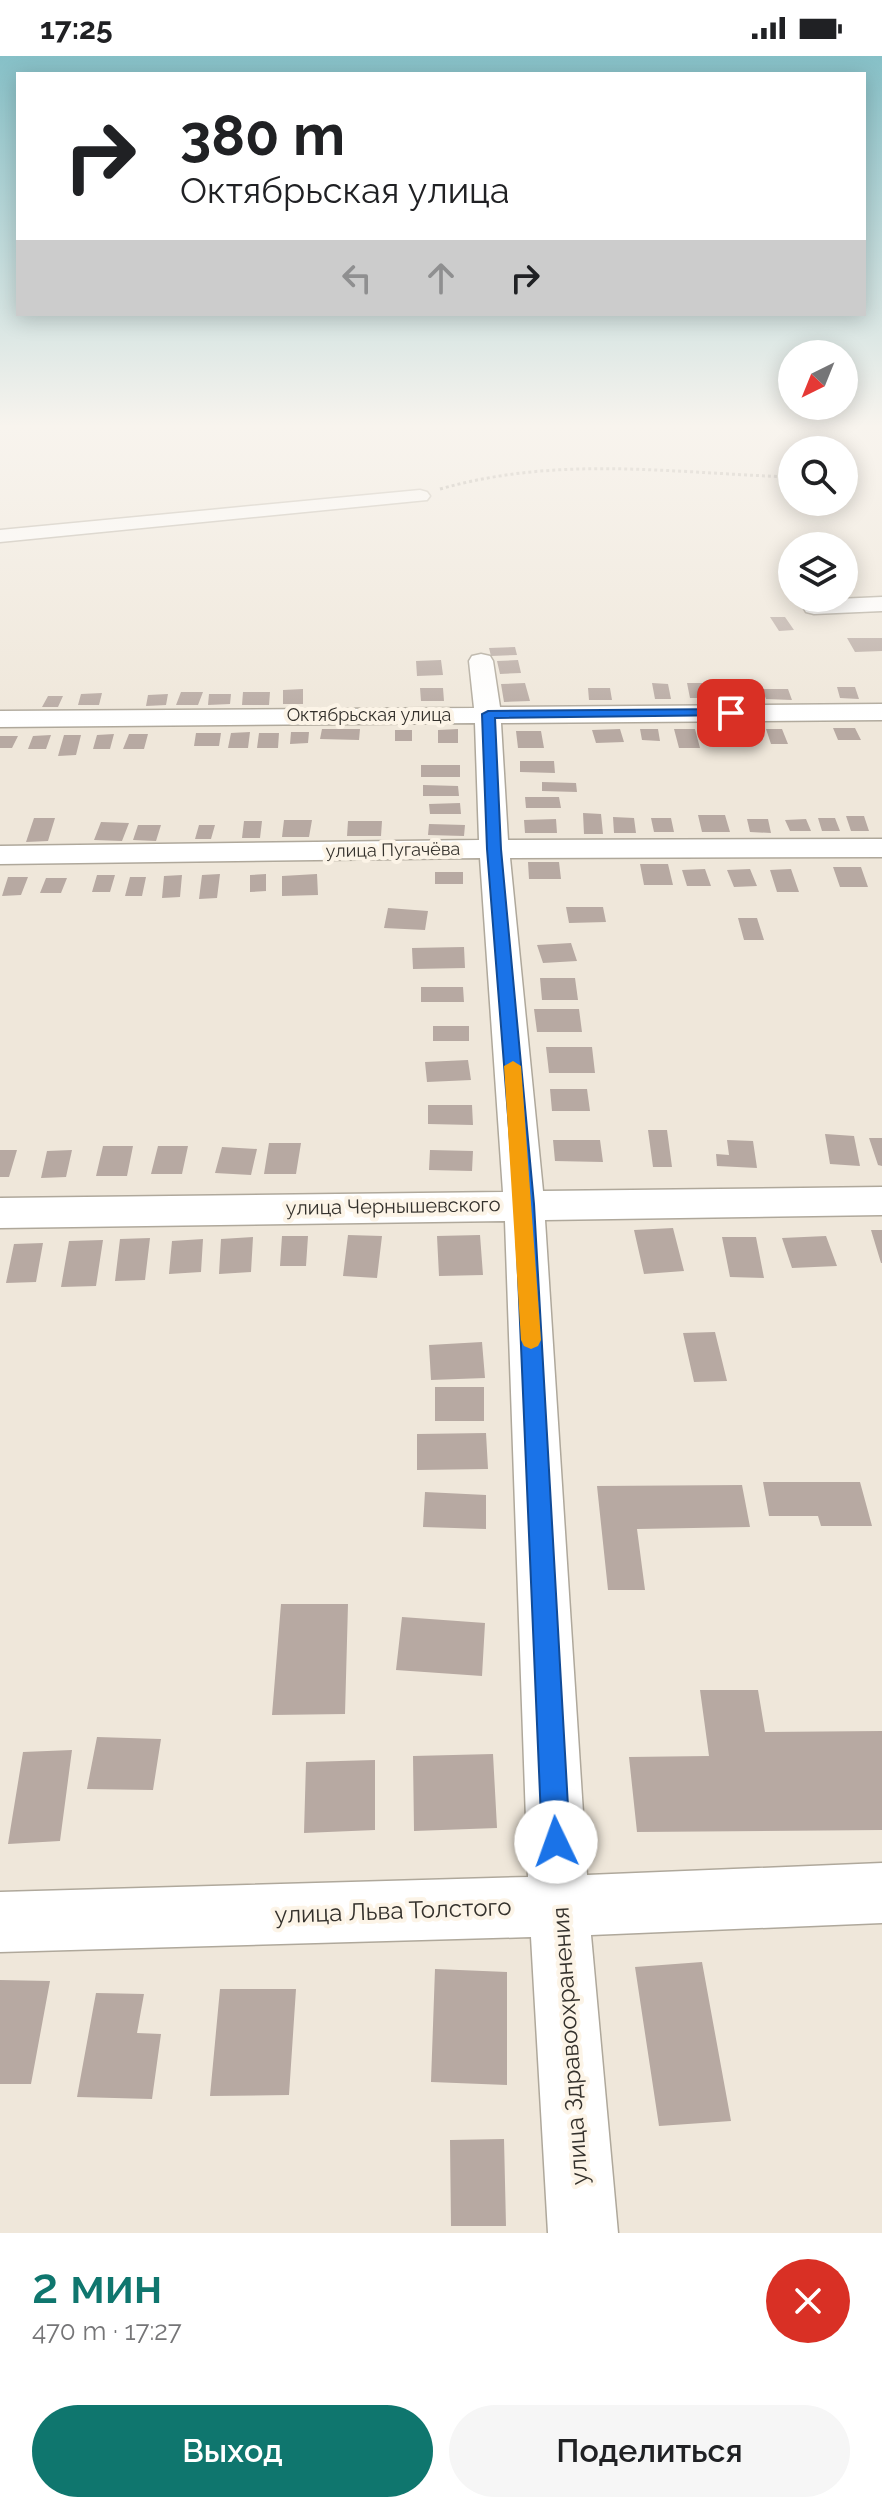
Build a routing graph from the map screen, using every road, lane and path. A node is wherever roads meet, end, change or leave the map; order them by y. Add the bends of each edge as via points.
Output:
1 (100, 526) edge
2 (0, 536) edge
3 (882, 604) edge
4 (858, 605) edge
5 (481, 661) dead end
6 (882, 712) edge
7 (488, 714) junction
8 (0, 719) edge
9 (882, 848) edge
10 (494, 849) junction
11 (0, 855) edge
12 (882, 1201) edge
13 (524, 1204) junction
14 (0, 1213) edge
15 (882, 1893) edge
16 (559, 1906) junction
17 (0, 1922) edge
18 (583, 2233) edge

1 - 2 street
3 - 4 street
5 - 7 street, улица Здравоохранения
6 - 7 street, Октябрьская улица
7 - 8 street, Октябрьская улица
7 - 10 street, улица Здравоохранения
9 - 10 street, улица Пугачёва
10 - 11 street, улица Пугачёва
10 - 13 street, улица Здравоохранения
12 - 13 street, улица Чернышевского
13 - 14 street, улица Чернышевского
13 - 16 street, улица Здравоохранения
15 - 16 street, улица Льва Толстого
16 - 17 street, улица Льва Толстого
16 - 18 street, улица Здравоохранения

